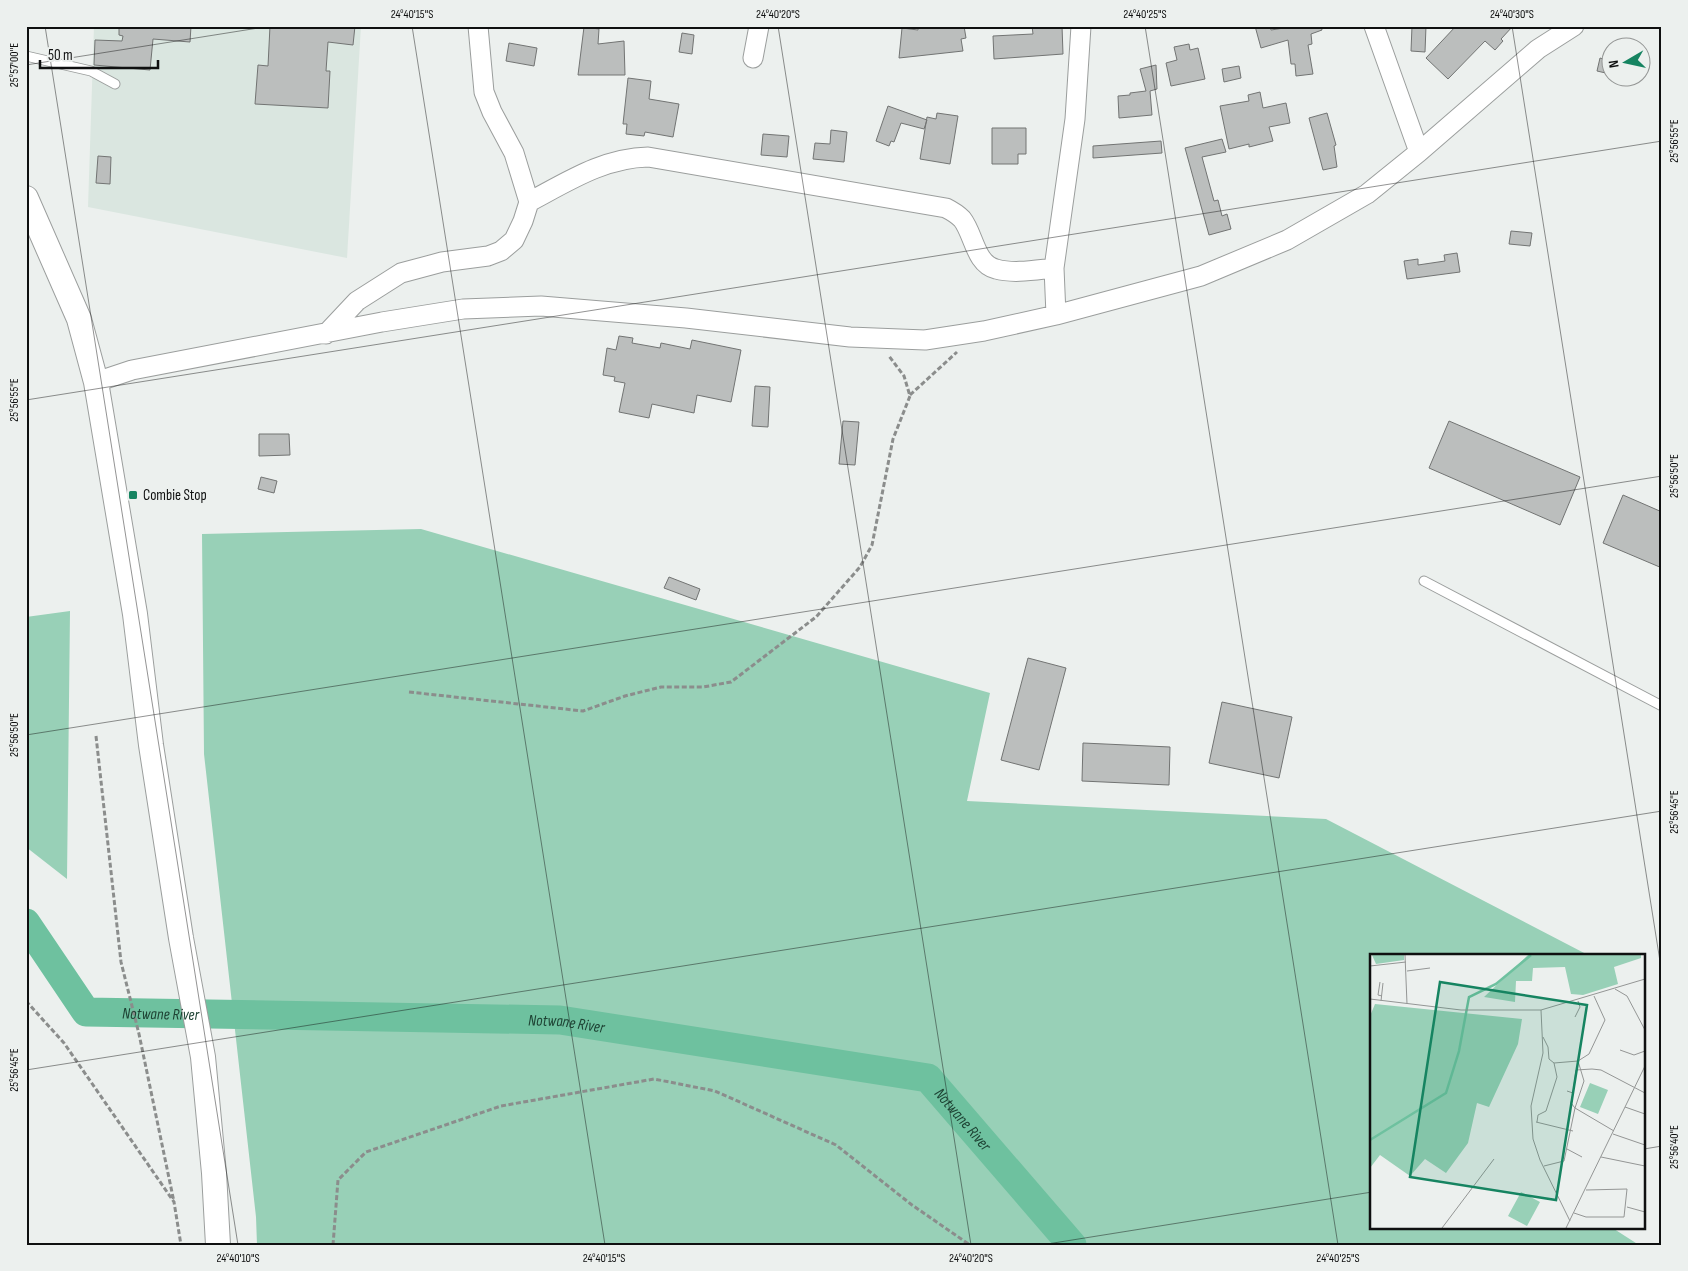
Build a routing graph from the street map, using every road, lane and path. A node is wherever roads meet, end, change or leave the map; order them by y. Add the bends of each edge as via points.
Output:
1 (478, 26) edge
2 (759, 26) edge
3 (1081, 26) edge
4 (1374, 26) edge
5 (1574, 26) edge
6 (26, 56) edge
7 (752, 58) dead end
8 (115, 84) dead end
9 (1419, 152) junction
10 (26, 198) edge
11 (528, 202) junction
12 (1054, 268) junction
13 (1056, 316) junction
14 (326, 334) junction
15 (869, 338) junction
16 (961, 349) dead end
17 (96, 382) junction
18 (910, 396) junction
19 (1424, 582) dead end
20 (409, 692) dead end
21 (1662, 706) edge
22 (96, 736) dead end
23 (26, 1001) edge
24 (174, 1202) junction
25 (180, 1245) edge
26 (218, 1245) edge
27 (333, 1245) edge
28 (970, 1245) edge

1 - 11 street via 484,92 514,153
2 - 7 street
3 - 12 street via 1075,119
4 - 9 street
5 - 9 street via 1538,49
6 - 8 lane via 92,71
9 - 13 street via 1367,194 1287,240 1201,276
10 - 17 street via 79,319
11 - 12 street via 609,162 648,157 946,208 962,219 981,258 994,269 1008,272
11 - 14 street via 514,240 501,251 401,272 357,302
12 - 13 street
13 - 15 street via 925,340
14 - 15 street via 463,309 541,306
14 - 17 street via 132,370
15 - 18 path via 904,376
16 - 18 path
17 - 26 street via 136,614 151,745 203,1057
18 - 20 path via 893,439 872,545 860,567 816,617 730,682 704,687 662,687 582,711
19 - 21 lane
22 - 24 path via 121,962
23 - 24 path via 64,1044
24 - 25 path
27 - 28 path via 338,1180 366,1152 501,1106 654,1079 715,1091 836,1145 912,1205

